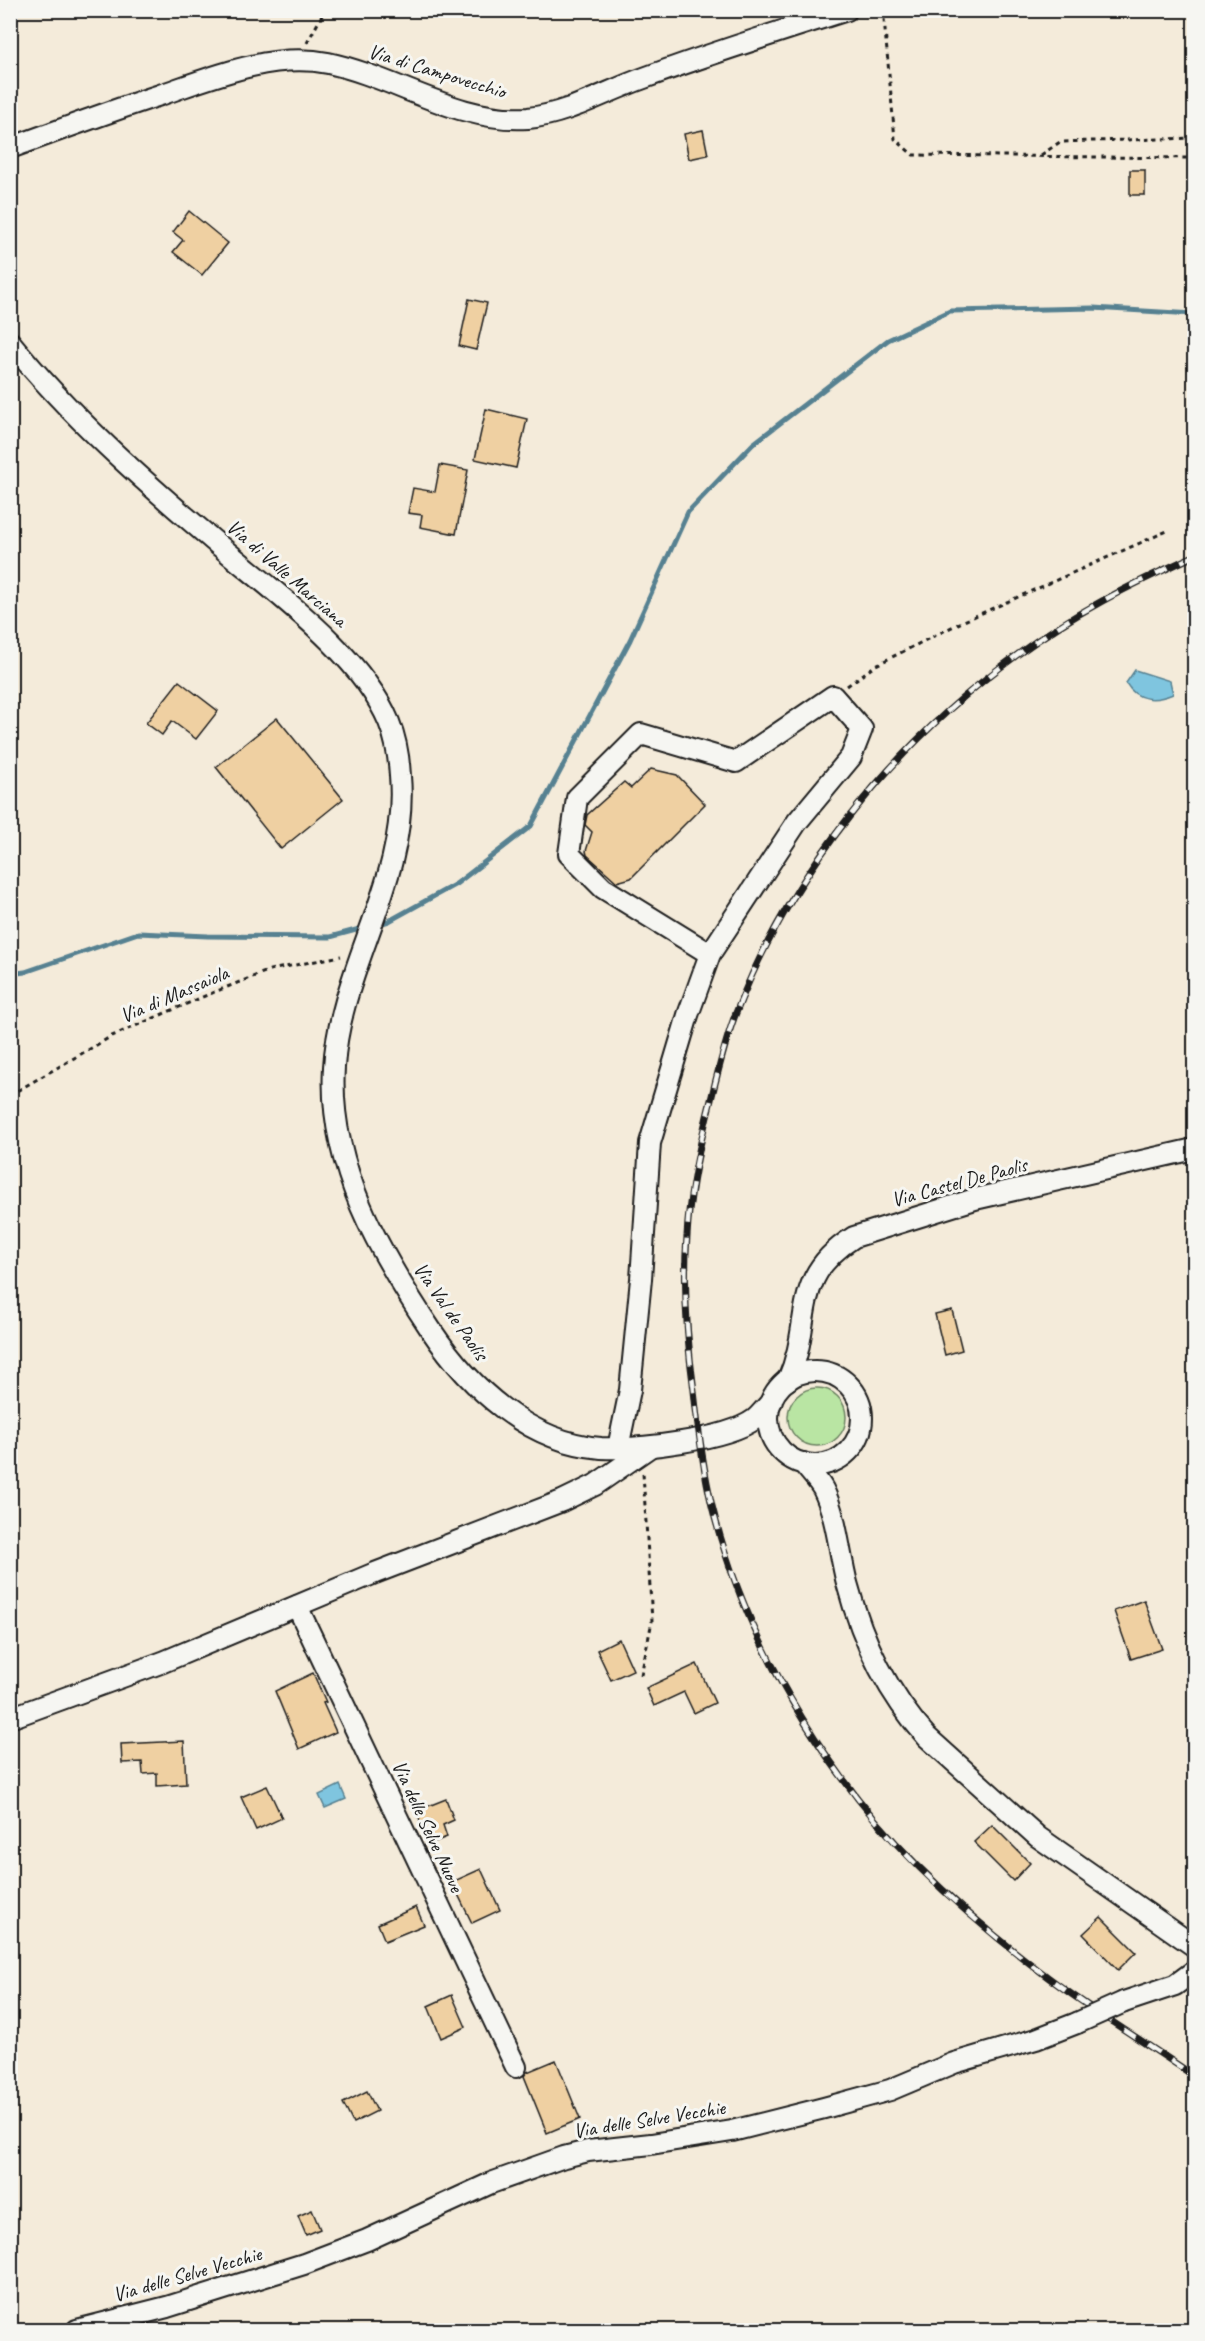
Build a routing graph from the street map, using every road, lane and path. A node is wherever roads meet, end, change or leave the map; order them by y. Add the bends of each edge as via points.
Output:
1 (325, 10) edge
2 (847, 10) edge
3 (884, 19) dead end
4 (297, 60) junction
5 (1194, 138) edge
6 (10, 148) edge
7 (1040, 156) junction
8 (1194, 158) edge
9 (10, 342) edge
10 (1167, 531) dead end
11 (833, 696) junction
12 (362, 952) junction
13 (710, 954) junction
14 (10, 1095) edge
15 (1194, 1149) edge
16 (801, 1336) junction
17 (829, 1373) junction
18 (788, 1380) junction
19 (771, 1401) junction
20 (732, 1431) junction
21 (777, 1444) junction
22 (618, 1449) junction
23 (646, 1450) junction
24 (830, 1462) junction
25 (803, 1463) junction
26 (831, 1512) junction
27 (297, 1606) junction
28 (641, 1675) dead end
29 (10, 1718) edge
30 (1194, 1946) edge
31 (1194, 1971) edge
32 (516, 2067) dead end
33 (77, 2331) edge

1 - 4 path
2 - 4 street, Via di Campovecchio via 683,64 569,108 528,118 486,115 336,65
3 - 7 path via 895,139 913,155
4 - 6 street, Via di Campovecchio via 258,65 181,87
5 - 7 path via 1060,142
7 - 8 path
9 - 12 street, Via di Valle Marciana via 84,424 318,631 371,688 392,731 401,789 395,852
10 - 11 path via 964,621 876,665
11 - 13 street via 862,729 851,757 797,822
11 - 13 street via 736,762 640,734 577,798 569,854 603,888
12 - 14 path, Via di Massaiola via 270,970 212,993 112,1036
12 - 22 street, Via Val de Paolis via 337,1039 334,1099 345,1163 379,1246 446,1351 482,1392 517,1417 558,1438
13 - 22 street via 650,1143 632,1379
15 - 16 street, Via Castel De Paolis via 975,1199 854,1237 836,1248 811,1282 804,1302
16 - 17 street via 806,1350
16 - 18 street, Via Castel De Paolis
17 - 18 street via 807,1372
17 - 24 street via 850,1387 862,1410 862,1423 852,1448
18 - 19 street
19 - 20 street, Via Val de Paolis via 755,1419
19 - 21 street via 770,1431
20 - 21 street
20 - 23 street, Via Val de Paolis
21 - 25 street
22 - 23 street, Via Val de Paolis
23 - 27 street via 570,1498
23 - 28 path via 652,1622
24 - 25 street
24 - 26 street
25 - 26 street via 822,1488
26 - 30 street via 847,1584 865,1640 914,1724 1038,1837
27 - 29 street via 163,1662
27 - 32 street, Via delle Selve Nuove
31 - 33 street, Via delle Selve Vecchie, bridge via 1168,1988 1036,2039 954,2062 880,2093 724,2133 564,2157 491,2183 304,2264

